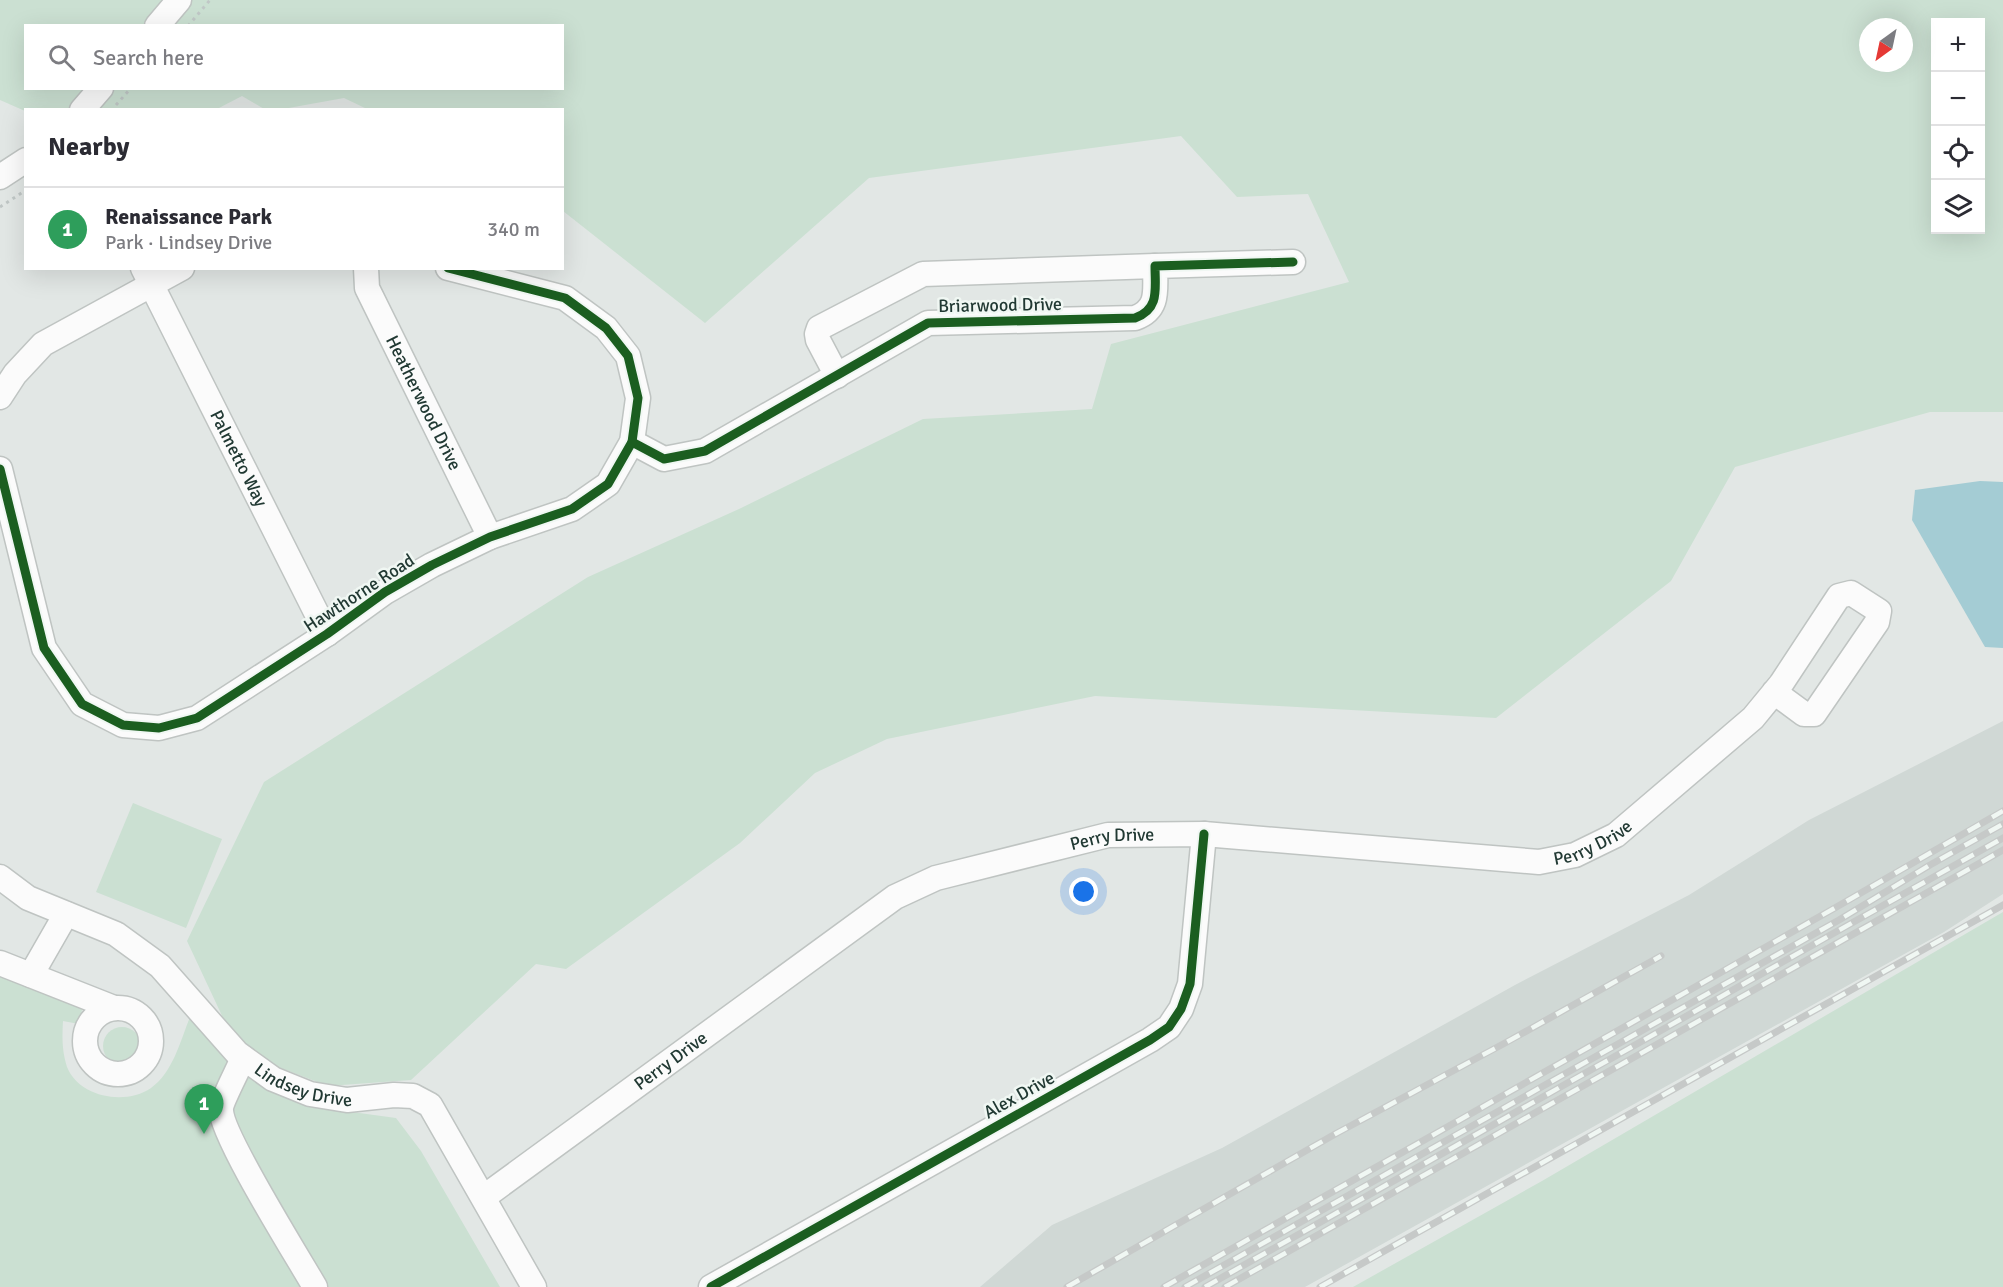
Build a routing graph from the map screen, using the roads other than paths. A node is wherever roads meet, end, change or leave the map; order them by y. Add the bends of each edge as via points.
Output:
1 (179, 0) edge
2 (159, 24) edge
3 (99, 90) edge
4 (84, 108) edge
5 (24, 161) edge
6 (0, 177) edge
7 (1293, 262) dead end
8 (1155, 266) junction
9 (174, 270) edge
10 (366, 270) edge
11 (456, 270) edge
12 (147, 277) edge
13 (837, 376) junction
14 (0, 397) edge
15 (632, 442) junction
16 (0, 470) edge
17 (490, 537) junction
18 (327, 634) junction
19 (1777, 688) junction
20 (1204, 834) junction
21 (0, 877) edge
22 (0, 897) edge
23 (28, 898) junction
24 (66, 914) junction
25 (0, 963) edge
26 (31, 975) junction
27 (114, 1008) dead end
28 (243, 1058) junction
29 (484, 1197) junction
30 (315, 1287) edge
31 (534, 1287) edge
32 (711, 1287) edge

1 - 2 street
3 - 4 street
5 - 6 street
7 - 8 street, Briarwood Drive
8 - 13 street, Briarwood Drive via 1152,307 1135,318 928,323
8 - 13 street, Briarwood Drive via 923,274 819,328 818,340
9 - 12 street
10 - 17 street, Heatherwood Drive via 367,288
11 - 15 street, Hawthorne Road via 564,298 606,328 628,356 638,398
12 - 14 street via 43,344
12 - 18 street, Palmetto Way
13 - 15 street, Briarwood Drive via 705,452 664,459
15 - 17 street, Hawthorne Road via 608,484 572,509
16 - 18 street, Hawthorne Road via 44,648 82,704 123,725 159,728 197,718
17 - 18 street, Hawthorne Road via 386,592
19 - 19 street, Perry Drive via 1839,596 1851,592 1879,611 1877,622 1814,714 1804,714
19 - 20 street, Perry Drive via 1753,718 1616,835 1575,855 1539,862
20 - 29 street, Perry Drive via 1108,834 936,878 895,897
20 - 32 street, Alex Drive via 1190,984 1169,1027
21 - 23 street, Lindsey Drive
22 - 23 street, Lindsey Drive
23 - 24 street, Lindsey Drive
24 - 26 street
24 - 28 street, Lindsey Drive via 116,934 160,966
25 - 26 street
26 - 27 street
28 - 29 street, Lindsey Drive via 273,1080 310,1094 347,1100 413,1096 430,1105
28 - 30 street via 221,1108 224,1122
29 - 31 street, Lindsey Drive

